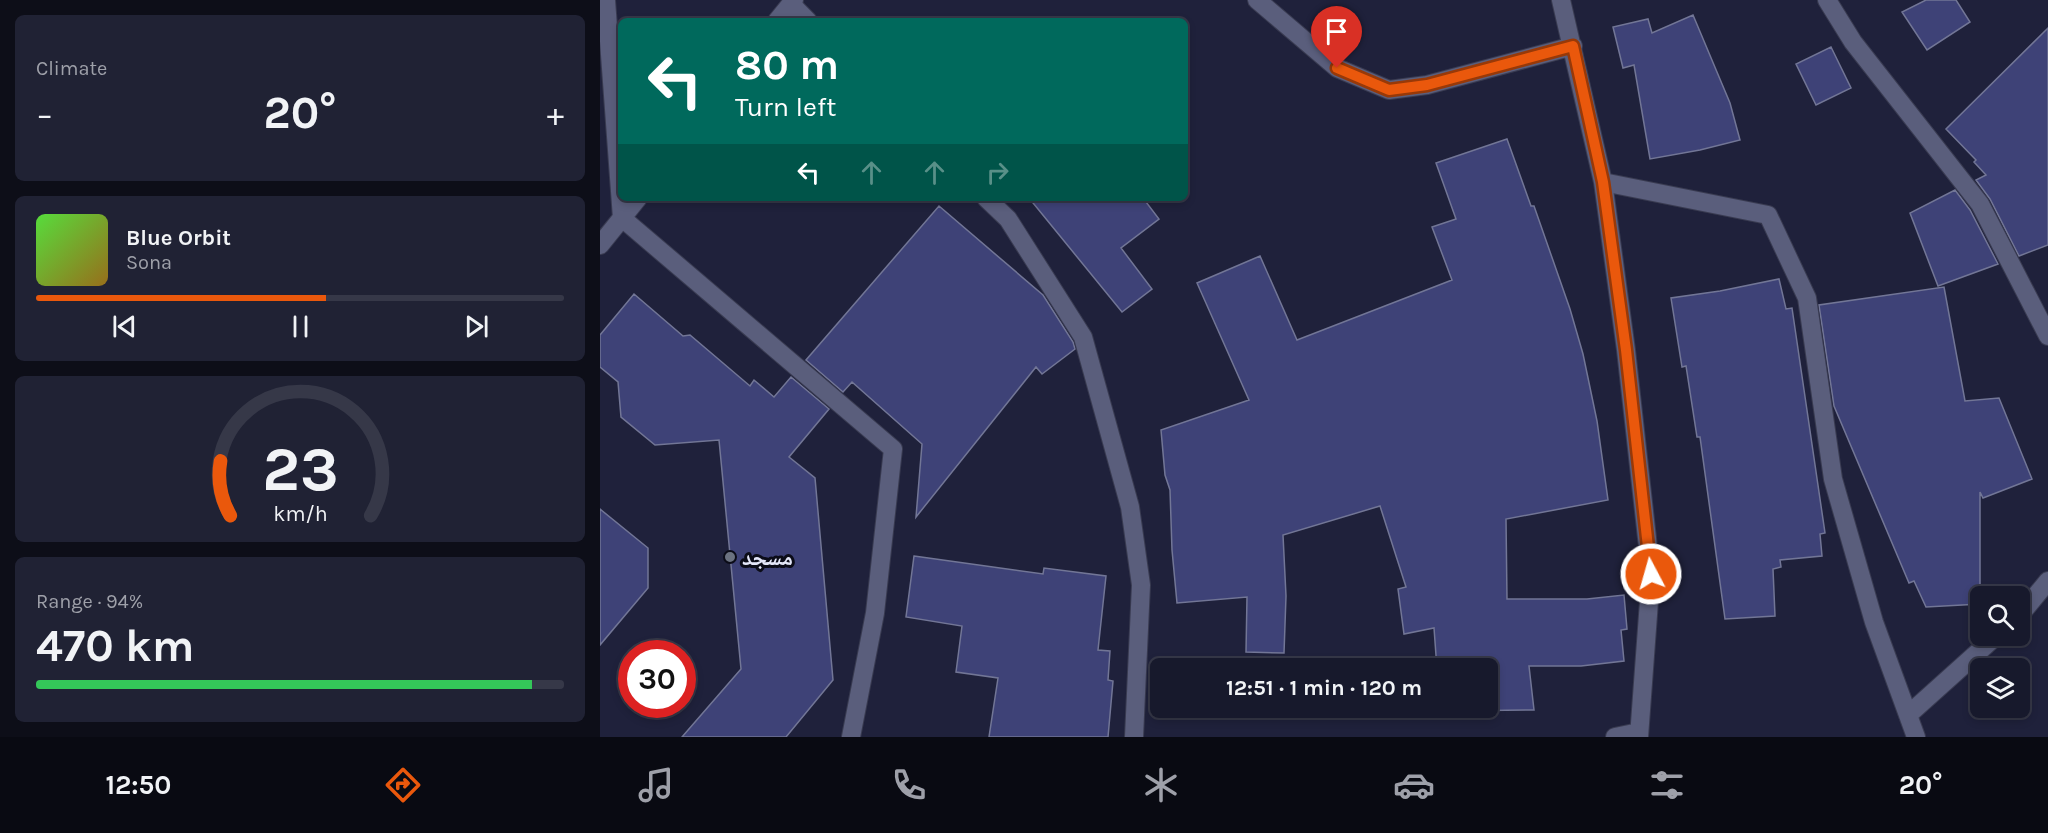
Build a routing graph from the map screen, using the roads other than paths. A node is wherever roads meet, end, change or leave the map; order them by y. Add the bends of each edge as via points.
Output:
1 (606, 0) edge
2 (1257, 0) edge
3 (1561, 0) edge
4 (1827, 0) edge
5 (792, 2) edge
6 (779, 18) edge
7 (805, 18) edge
8 (1573, 46) junction
9 (618, 164) edge
10 (1603, 182) junction
11 (621, 201) edge
12 (636, 201) edge
13 (989, 201) edge
14 (622, 218) junction
15 (600, 245) edge
16 (2048, 336) edge
17 (2048, 581) edge
18 (2030, 603) edge
19 (1985, 646) edge
20 (1908, 715) junction
21 (1639, 735) edge
22 (851, 737) edge
23 (1134, 737) edge
24 (1615, 737) edge
25 (1916, 737) edge

1 - 9 street
2 - 8 street via 1337,68 1389,90 1427,85
3 - 8 street
4 - 16 street via 1853,42 1980,204
5 - 6 street
5 - 7 street
8 - 10 street
10 - 20 street via 1768,214 1808,298 1833,479 1874,622
10 - 21 street via 1651,574
11 - 14 street
12 - 14 street
13 - 23 street via 1008,219 1083,337 1130,507 1141,585
14 - 15 street
14 - 22 street via 893,449 875,613
17 - 18 street
19 - 20 street
20 - 25 street
21 - 24 street

